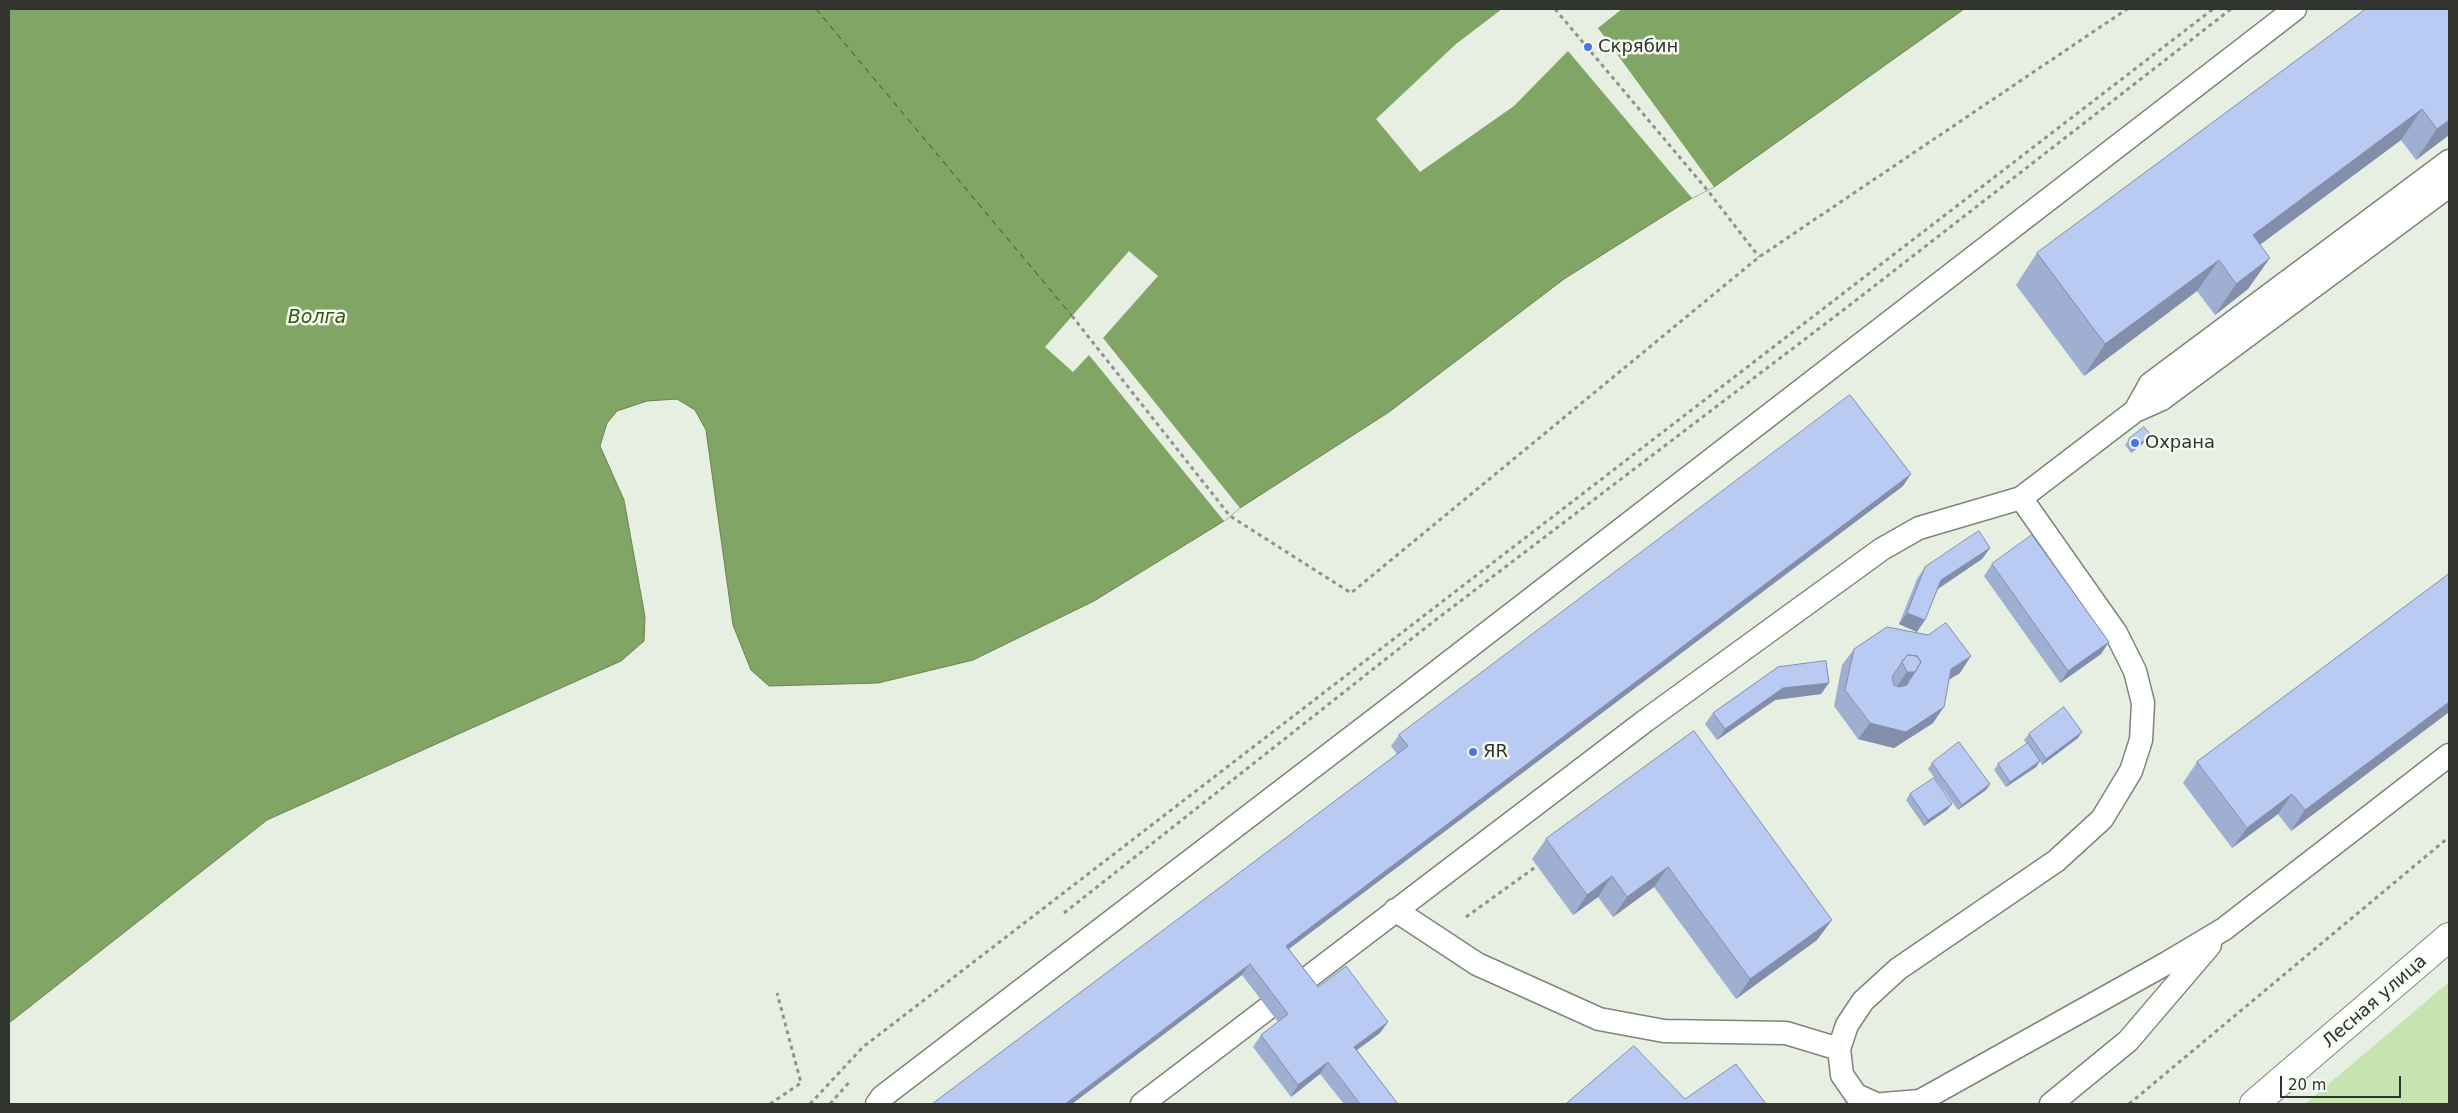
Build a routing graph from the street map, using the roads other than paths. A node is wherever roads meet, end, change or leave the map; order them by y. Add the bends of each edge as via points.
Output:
1 (2295, 9) edge
2 (2449, 161) edge
3 (2449, 186) edge
4 (2135, 412) junction
5 (2021, 498) junction
6 (2449, 755) edge
7 (1396, 910) junction
8 (2224, 929) junction
9 (2449, 937) edge
10 (1839, 1049) junction
11 (877, 1104) edge
12 (1142, 1104) edge
13 (1876, 1104) edge
14 (1883, 1104) edge
15 (2052, 1104) edge
16 (2254, 1104) edge

1 - 11 lane
2 - 4 lane via 2150,384
3 - 4 lane via 2162,399
4 - 5 lane
5 - 7 lane via 1920,528 1882,549 1645,721
5 - 10 lane via 2116,633 2136,671 2143,703 2141,740 2131,771 2102,818 2056,861 1898,969 1863,1001 1846,1025
6 - 8 lane
7 - 10 lane via 1477,964 1598,1019 1664,1030 1786,1033
7 - 12 lane
8 - 14 lane via 1920,1101
8 - 15 lane via 2128,1041
9 - 16 main road, Лесная улица
10 - 13 lane via 1842,1075 1856,1095

